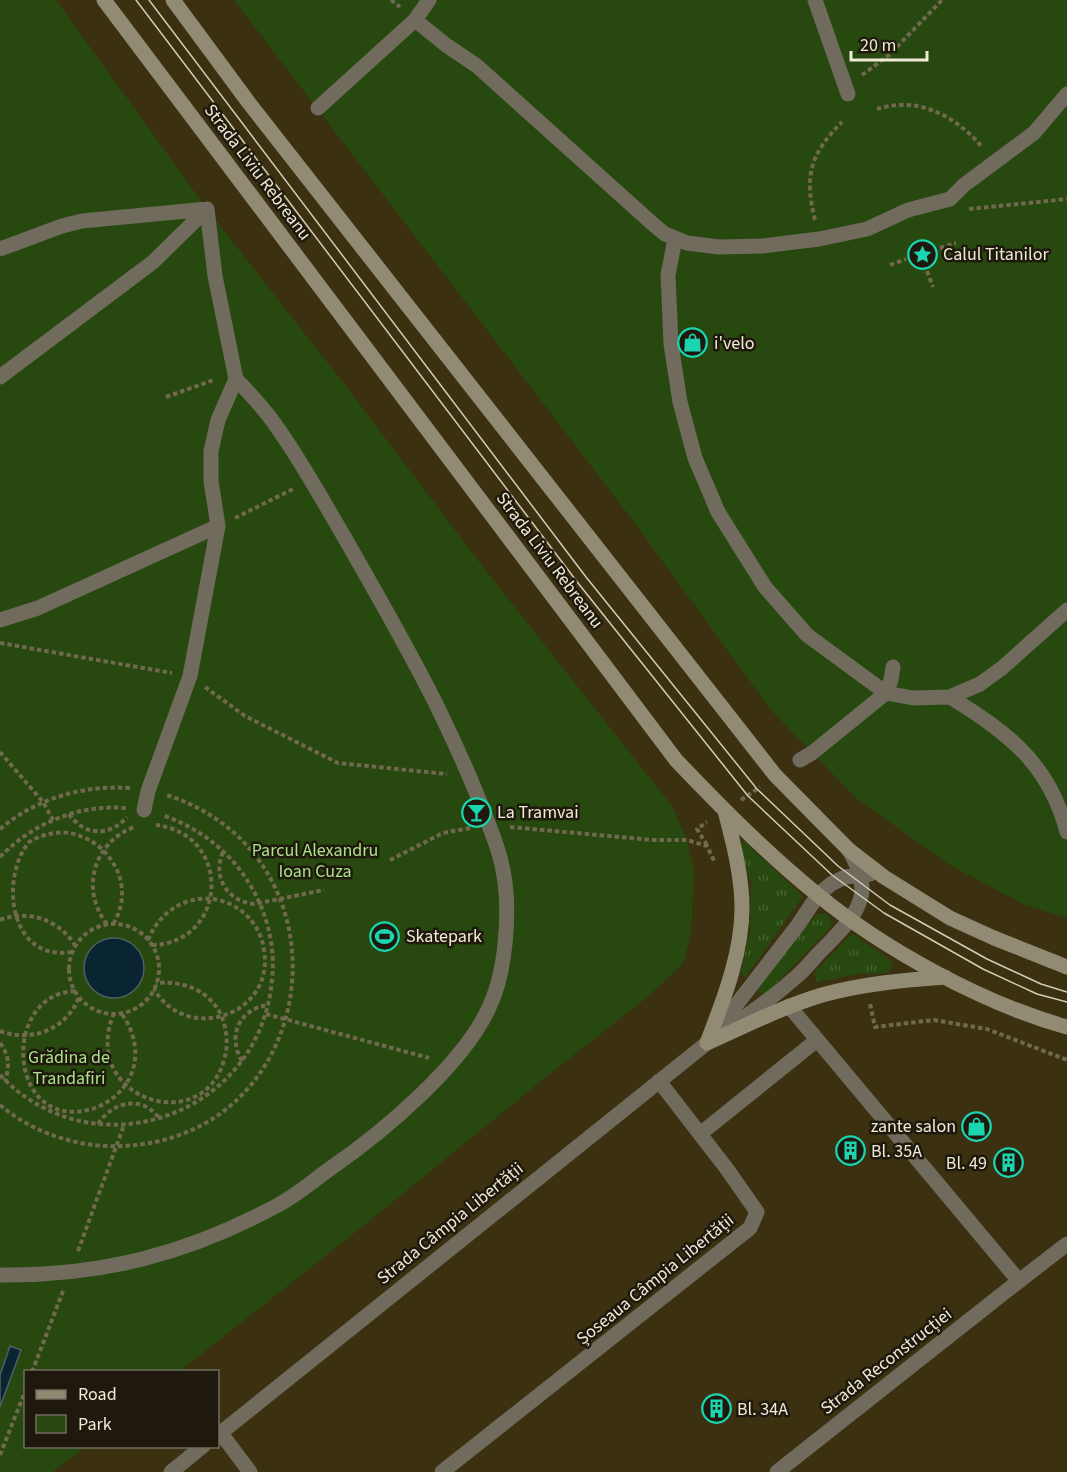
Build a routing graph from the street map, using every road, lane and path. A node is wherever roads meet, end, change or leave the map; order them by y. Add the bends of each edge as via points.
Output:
1 (104, 0) edge
2 (173, 0) edge
3 (429, 0) edge
4 (815, 0) edge
5 (942, 0) edge
6 (415, 20) junction
7 (846, 88) joint
8 (1067, 94) edge
9 (318, 108) dead end
10 (877, 109) dead end
11 (842, 122) dead end
12 (995, 163) junction
13 (1067, 199) edge
14 (207, 209) junction
15 (966, 210) dead end
16 (819, 238) junction
17 (675, 239) junction
18 (956, 243) dead end
19 (940, 248) dead end
20 (0, 249) edge
21 (906, 259) dead end
22 (890, 265) dead end
23 (927, 271) dead end
24 (933, 287) dead end
25 (235, 376) junction
26 (0, 377) edge
27 (166, 397) dead end
28 (311, 480) junction
29 (218, 526) junction
30 (1067, 610) edge
31 (0, 620) edge
32 (0, 643) edge
33 (893, 667) dead end
34 (190, 676) junction
35 (886, 693) junction
36 (950, 697) junction
37 (0, 752) edge
38 (800, 760) dead end
39 (775, 775) junction
40 (471, 777) junction
41 (148, 791) junction
42 (43, 802) junction
43 (725, 812) junction
44 (69, 814) junction
45 (143, 818) junction
46 (53, 820) junction
47 (182, 823) junction
48 (150, 825) dead end
49 (489, 825) junction
50 (118, 826) junction
51 (0, 829) edge
52 (87, 830) junction
53 (178, 831) junction
54 (1067, 832) edge
55 (122, 833) junction
56 (84, 837) junction
57 (20, 839) junction
58 (25, 845) junction
59 (707, 846) junction
60 (103, 850) junction
61 (849, 850) junction
62 (223, 852) junction
63 (13, 856) dead end
64 (0, 857) edge
65 (390, 860) dead end
66 (717, 866) dead end
67 (219, 871) junction
68 (211, 873) junction
69 (860, 875) junction
70 (884, 876) junction
71 (324, 890) dead end
72 (818, 896) junction
73 (280, 898) junction
74 (211, 899) junction
75 (238, 900) junction
76 (259, 903) junction
77 (234, 906) junction
78 (3, 908) dead end
79 (850, 919) junction
80 (0, 920) edge
81 (8, 920) junction
82 (107, 924) junction
83 (113, 924) junction
84 (18, 934) dead end
85 (148, 940) junction
86 (152, 945) junction
87 (75, 946) junction
88 (264, 950) junction
89 (272, 950) junction
90 (72, 952) junction
91 (1067, 967) edge
92 (946, 977) junction
93 (156, 983) junction
94 (866, 986) junction
95 (154, 989) junction
96 (75, 991) junction
97 (79, 997) junction
98 (268, 1005) junction
99 (242, 1006) junction
100 (789, 1006) junction
101 (114, 1013) junction
102 (121, 1013) junction
103 (247, 1013) junction
104 (266, 1014) junction
105 (27, 1015) dead end
106 (221, 1017) junction
107 (286, 1018) junction
108 (1067, 1027) edge
109 (20, 1028) dead end
110 (0, 1031) edge
111 (17, 1036) junction
112 (227, 1040) junction
113 (235, 1040) junction
114 (817, 1040) junction
115 (0, 1042) edge
116 (15, 1043) dead end
117 (707, 1043) junction
118 (16, 1060) dead end
119 (1067, 1060) edge
120 (8, 1061) junction
121 (242, 1061) junction
122 (450, 1064) junction
123 (0, 1075) edge
124 (5, 1080) junction
125 (23, 1080) dead end
126 (659, 1081) junction
127 (125, 1085) junction
128 (203, 1090) junction
129 (207, 1096) junction
130 (147, 1098) junction
131 (107, 1102) junction
132 (0, 1104) edge
133 (46, 1106) junction
134 (144, 1106) junction
135 (111, 1109) junction
136 (159, 1119) junction
137 (98, 1124) junction
138 (700, 1134) junction
139 (1067, 1244) edge
140 (0, 1275) edge
141 (1019, 1281) junction
142 (24, 1394) edge
143 (219, 1433) edge
144 (201, 1448) edge
145 (0, 1455) edge
146 (171, 1472) edge
147 (250, 1472) edge
148 (442, 1472) edge
149 (777, 1472) edge

1 - 43 main road, Strada Liviu Rebreanu via 676,760
2 - 39 main road, Strada Liviu Rebreanu via 249,103
3 - 6 street
4 - 7 street
5 - 7 path via 875,67
6 - 9 street
6 - 17 street via 477,66 641,215
8 - 12 street via 1034,133
10 - 12 path via 902,105 946,116 978,142
11 - 16 path via 817,151 811,167 808,190
12 - 16 street via 950,199 908,210 867,229
13 - 15 path
14 - 20 street via 82,221
14 - 25 street via 215,276
14 - 26 street via 153,262
16 - 17 street via 736,247
17 - 35 street via 668,292 678,390 695,458 718,512 765,587 807,635
18 - 19 path
21 - 22 path
23 - 24 path
25 - 27 path
25 - 28 street via 274,423
25 - 29 street via 211,451
28 - 29 path
28 - 40 street via 401,634
29 - 31 street via 38,608
29 - 34 street
30 - 36 street via 1002,668 980,684
32 - 34 path
33 - 35 street
34 - 40 path via 245,716 338,763
34 - 41 street
35 - 36 street via 913,698
35 - 38 street
36 - 54 street via 1018,746 1044,776
37 - 42 path
39 - 43 path
39 - 61 main road, Strada Liviu Rebreanu
40 - 49 street
41 - 42 path via 95,788
41 - 45 street
41 - 73 path via 192,805 231,830 257,858
42 - 46 path
42 - 51 path
43 - 59 path via 697,829
43 - 72 main road, Strada Liviu Rebreanu
43 - 117 main road via 742,908 732,970
44 - 46 path
44 - 50 path via 98,808 131,809
44 - 52 path
45 - 47 path
45 - 55 path
46 - 57 path
47 - 53 path
47 - 62 path via 207,837
48 - 53 path
49 - 59 path via 687,840
49 - 65 path via 443,833
49 - 122 street via 505,877 500,970 492,1002 475,1034
50 - 52 path via 100,832
50 - 55 path
52 - 56 path
53 - 68 path via 198,846
55 - 60 path
56 - 58 path via 52,833
56 - 60 path
57 - 58 path
57 - 64 path
58 - 63 path
59 - 66 path
60 - 82 path via 96,862 92,885 96,908
60 - 83 path via 121,881 121,904
61 - 69 street
61 - 70 main road, Strada Liviu Rebreanu
62 - 67 path
62 - 76 path via 244,875
67 - 68 path
67 - 75 path via 227,891
68 - 74 path
69 - 70 street, Strada Câmpia Libertății
69 - 72 street, Strada Câmpia Libertății via 845,877
69 - 79 street via 860,896
70 - 91 main road, Strada Liviu Rebreanu via 950,918
71 - 73 path
72 - 79 main road, Strada Liviu Rebreanu
72 - 117 street, Strada Câmpia Libertății
73 - 76 path
73 - 107 path via 294,965
74 - 77 path
74 - 85 path via 174,907 157,922
74 - 86 path via 193,930 173,942
75 - 76 path
75 - 77 path
76 - 89 path
77 - 88 path via 256,926
78 - 81 path
79 - 92 main road, Strada Liviu Rebreanu
79 - 117 street, Strada Câmpia Libertății via 798,976
80 - 81 path
81 - 87 path via 29,916 44,919 63,931
82 - 83 path
82 - 87 path via 91,930
83 - 85 path via 135,929
84 - 90 path via 45,951
85 - 86 path
86 - 93 path via 159,968
87 - 90 path
88 - 89 path
88 - 99 path via 259,985
89 - 98 path
90 - 96 path via 69,970
92 - 94 main road
92 - 108 main road, Strada Liviu Rebreanu via 1002,1006
93 - 95 path
93 - 106 path via 173,982 195,989 208,998
94 - 100 main road
94 - 119 path via 875,1027 934,1020 987,1029
95 - 102 path via 137,1007
95 - 106 path via 162,1001 181,1014 203,1019
96 - 97 path
96 - 105 path via 51,996
97 - 101 path via 92,1008
97 - 111 path via 74,1009 57,1026 36,1035
98 - 103 path
98 - 104 path
99 - 103 path
99 - 106 path
100 - 114 street
100 - 117 main road
101 - 102 path
101 - 127 path via 107,1049 111,1065
102 - 127 path via 130,1025 135,1047 135,1063
103 - 113 path via 238,1025
104 - 107 path
104 - 121 path
106 - 112 path
107 - 122 path
107 - 132 path via 272,1053 245,1090 210,1119 168,1139 130,1146 85,1144 41,1130
109 - 111 path
110 - 111 path
111 - 116 path
112 - 113 path
112 - 128 path via 222,1068
113 - 121 path
114 - 138 street
114 - 141 street
115 - 120 path
117 - 126 street, Strada Câmpia Libertății
118 - 120 path
120 - 124 path
121 - 129 path
122 - 140 street via 357,1150 280,1204 211,1238 103,1269
123 - 124 path
124 - 133 path via 23,1095
125 - 133 path
126 - 138 street, Șoseaua Câmpia Libertății
126 - 143 street, Strada Câmpia Libertății
127 - 130 path
127 - 131 path
128 - 129 path
128 - 130 path via 173,1102
129 - 136 path
130 - 134 path
131 - 133 path via 81,1111
131 - 135 path
133 - 137 path via 71,1119
134 - 135 path via 129,1103
134 - 136 path
135 - 137 path
136 - 137 path
138 - 148 street, Șoseaua Câmpia Libertății via 757,1212 750,1228
139 - 141 street, Strada Reconstrucției
141 - 149 street, Strada Reconstrucției
142 - 145 path
143 - 147 street
144 - 146 street

